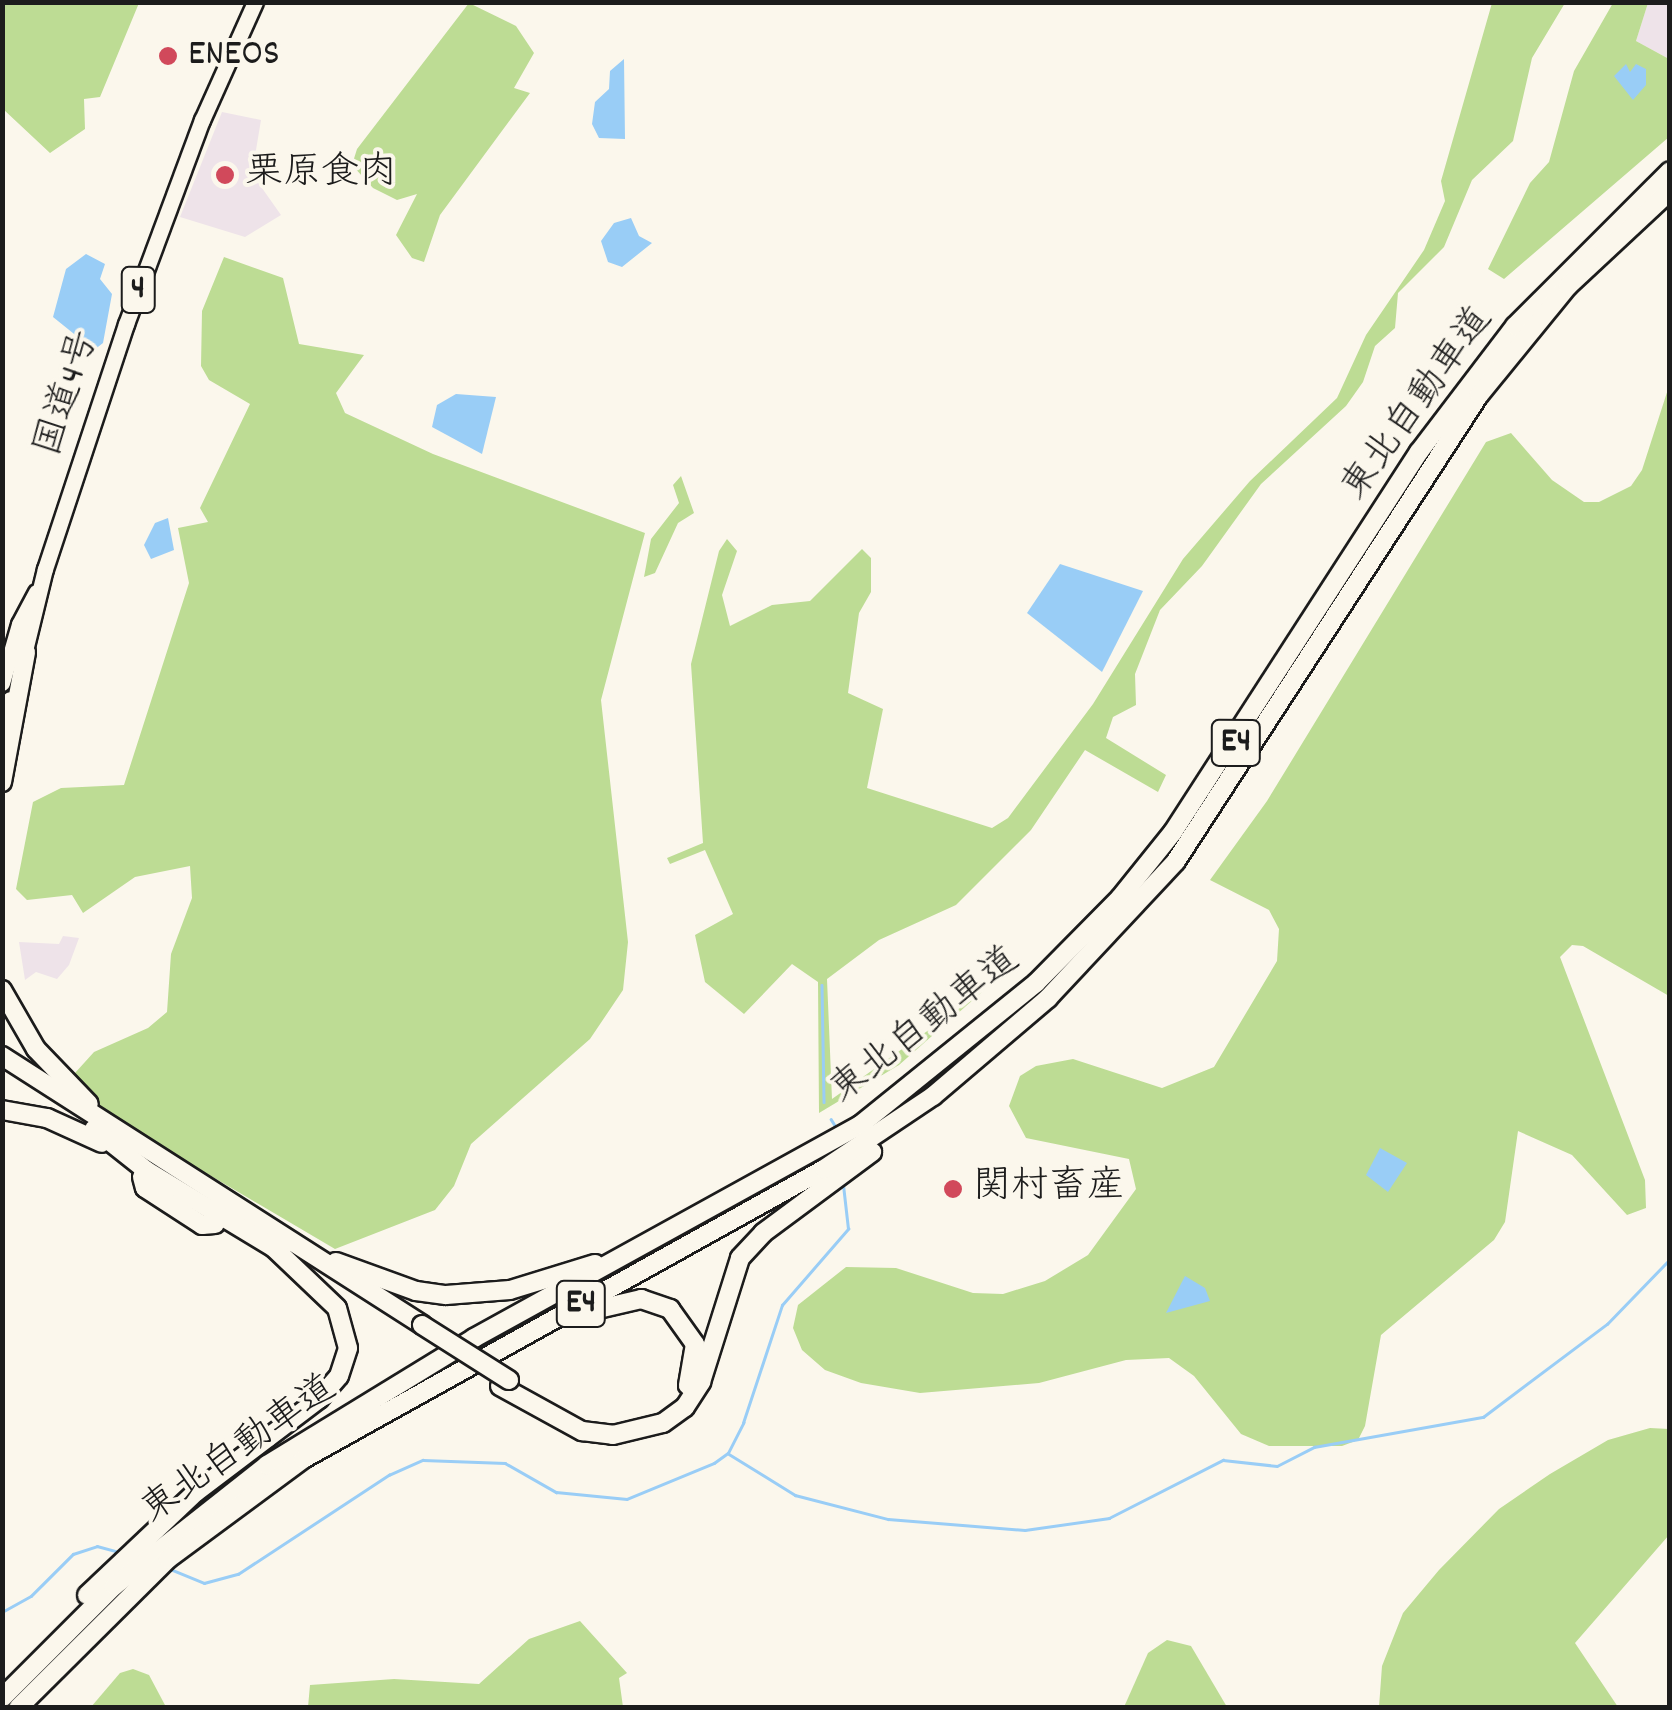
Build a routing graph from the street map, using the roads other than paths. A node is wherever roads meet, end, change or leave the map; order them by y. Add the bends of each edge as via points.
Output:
1 (254, 2) edge
2 (1670, 171) edge
3 (1670, 190) edge
4 (41, 584) junction
5 (26, 652) junction
6 (2, 682) edge
7 (2, 725) edge
8 (2, 782) edge
9 (2, 990) edge
10 (993, 1046) junction
11 (2, 1056) edge
12 (2, 1068) edge
13 (2, 1110) edge
14 (130, 1155) junction
15 (702, 1215) junction
16 (235, 1226) junction
17 (275, 1240) junction
18 (536, 1328) junction
19 (505, 1383) junction
20 (152, 1553) junction
21 (116, 1586) junction
22 (2, 1696) edge
23 (18, 1708) edge

1 - 4 highway, 国道4号 / 4 via 170,202
2 - 15 highway, 東北自動車道 / E4 via 1560,276 1468,387 1419,452 1231,751 1089,933 915,1086
3 - 10 highway, 東北自動車道 / E4 via 1568,286 1478,395 1176,860 1091,957
4 - 5 highway, 国道4号 / 4
4 - 6 highway, 国道4号 / 4 via 19,624
5 - 7 highway, 国道4号 / 4
5 - 8 highway
9 - 14 highway via 36,1050
10 - 18 highway, 東北自動車道 / E4 via 824,1169
10 - 19 highway via 740,1258 701,1382 685,1407 663,1423 613,1436 582,1431
11 - 14 highway
12 - 14 highway
13 - 14 highway via 47,1118
14 - 16 highway
14 - 16 highway via 216,1224
14 - 17 highway via 220,1197
15 - 17 highway via 556,1278 482,1294 416,1292
15 - 20 highway, 東北自動車道 / E4 via 360,1405
16 - 17 highway
17 - 19 highway
17 - 20 highway via 337,1308 348,1348 339,1376
18 - 19 highway via 616,1302 656,1302 689,1329 694,1369 667,1410 620,1426 576,1418
18 - 20 highway, 東北自動車道 / E4
20 - 21 highway, 東北自動車道 / E4
20 - 21 highway
21 - 22 highway
21 - 23 highway, 東北自動車道 / E4

